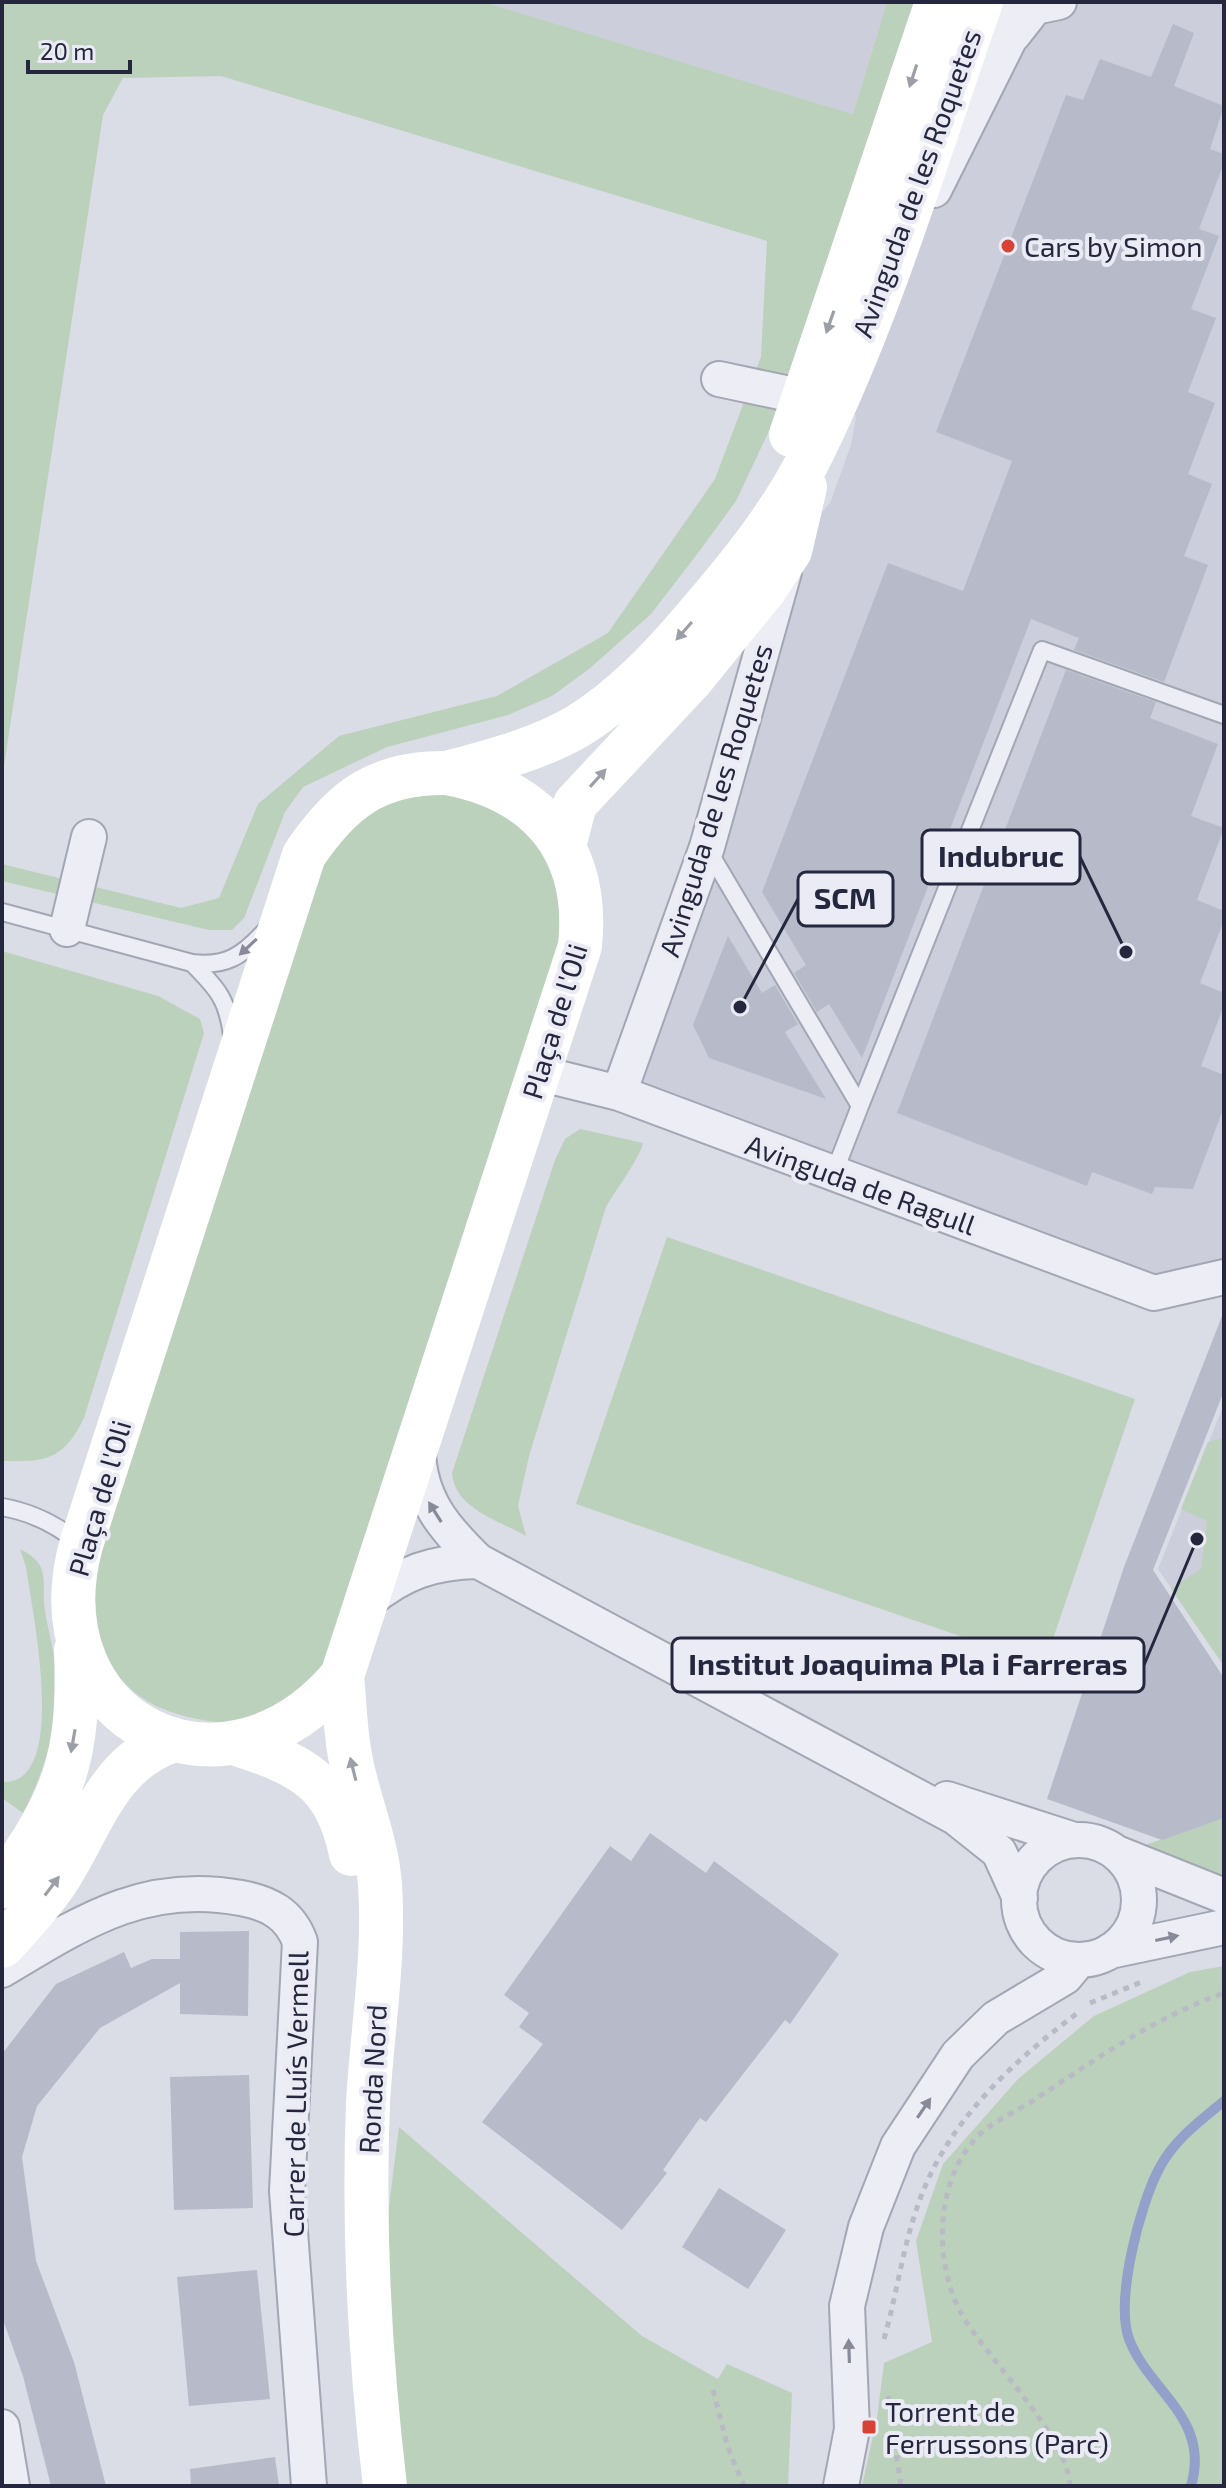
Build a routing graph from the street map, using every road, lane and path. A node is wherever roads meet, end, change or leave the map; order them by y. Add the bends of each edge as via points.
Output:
1 (937, 2) edge
2 (981, 2) edge
3 (1021, 2) edge
4 (1059, 2) edge
5 (1008, 42) junction
6 (872, 312) junction
7 (719, 379) dead end
8 (804, 397) junction
9 (813, 452) junction
10 (790, 551) junction
11 (733, 571) junction
12 (1224, 715) edge
13 (447, 773) junction
14 (89, 837) dead end
15 (564, 846) junction
16 (707, 847) junction
17 (287, 900) junction
18 (2, 912) edge
19 (67, 929) junction
20 (192, 963) junction
21 (235, 1068) junction
22 (538, 1073) junction
23 (619, 1093) junction
24 (860, 1106) junction
25 (834, 1173) junction
26 (1224, 1257) edge
27 (1224, 1277) edge
28 (1183, 1286) junction
29 (418, 1450) junction
30 (2, 1507) edge
31 (81, 1545) junction
32 (478, 1561) junction
33 (368, 1601) junction
34 (75, 1636) junction
35 (342, 1676) junction
36 (174, 1740) junction
37 (237, 1744) junction
38 (886, 1779) junction
39 (1071, 1839) junction
40 (1119, 1854) junction
41 (2, 1886) edge
42 (1224, 1896) edge
43 (1020, 1898) junction
44 (1224, 1927) edge
45 (2, 1946) edge
46 (1095, 1956) junction
47 (2, 1970) edge
48 (1156, 1976) dead end
49 (1224, 1993) edge
50 (882, 2346) dead end
51 (885, 2383) dead end
52 (713, 2390) dead end
53 (2, 2427) edge
54 (12, 2486) edge
55 (309, 2486) edge
56 (359, 2486) edge
57 (385, 2486) edge
58 (744, 2486) edge
59 (841, 2486) edge
60 (901, 2486) edge
61 (1070, 2486) edge

1 -> 8 main road
2 - 6 main road, Avinguda de les Roquetes
3 - 5 street
4 - 5 street via 1035,7
5 - 6 street
6 - 9 main road, Avinguda de les Roquetes
7 - 8 street
8 - 11 main road via 771,493
9 - 10 main road, Avinguda de les Roquetes
9 - 11 main road, Avinguda de les Roquetes via 774,518
15 -> 10 main road, Avinguda de les Roquetes via 575,804 738,626
10 - 16 street, Avinguda de les Roquetes
11 -> 13 main road, Avinguda de les Roquetes via 669,647 601,710 526,749
12 - 24 lane via 1042,650
13 - 15 main road, Plaça de l'Oli via 501,788 522,801
13 - 17 main road, Plaça de l'Oli via 410,774 383,782 341,806 304,855
14 - 19 street
15 - 22 main road, Plaça de l'Oli via 582,908 580,946
16 - 23 street, Avinguda de les Roquetes
16 - 24 lane
17 -> 20 lane via 264,932 233,960 216,966
17 - 21 main road, Plaça de l'Oli
18 - 19 lane
19 - 20 lane
20 - 21 lane via 217,988 229,1010
21 - 31 main road, Plaça de l'Oli
22 - 23 street, Avinguda de Ragull
22 - 29 main road, Plaça de l'Oli
23 - 25 street, Avinguda de Ragull
24 - 25 lane
25 - 28 street, Avinguda de Ragull via 1154,1293
26 - 28 street
27 - 28 street, Avinguda de Ragull
32 -> 29 street via 434,1514 422,1488
29 - 33 main road, Plaça de l'Oli
30 - 31 lane via 63,1530
31 - 34 main road, Plaça de l'Oli via 72,1592
32 - 33 street via 412,1570
32 - 38 street
33 - 35 main road, Plaça de l'Oli
34 - 36 main road, Plaça de l'Oli via 107,1698 141,1725
34 -> 41 main road via 78,1714 69,1768 49,1812
35 - 37 main road, Plaça de l'Oli via 312,1709 286,1726
57 -> 35 main road, Ronda Nord via 367,2197 380,1883 350,1758
36 - 37 main road, Plaça de l'Oli
45 -> 36 main road via 57,1881 121,1771 143,1752
37 - 56 main road, Ronda Nord via 302,1768 321,1787 348,1840 355,1876 357,1919 340,2161
38 - 39 street
38 - 43 street via 955,1817 999,1852
39 - 40 street via 1100,1843
39 - 43 street via 1051,1845 1031,1862
40 - 42 street
40 - 46 street via 1131,1870 1139,1903 1134,1924
43 - 46 street via 1025,1927 1042,1948 1058,1957
46 -> 44 street
59 -> 46 street via 852,2429 847,2306 866,2227 898,2146 958,2055 996,2018
47 - 55 street, Carrer de Lluís Vermell via 110,1910 163,1894 220,1894 267,1902 295,1927 300,1942 287,2191
48 - 50 path via 1094,2001 1048,2034 958,2126 939,2153 918,2203
49 - 61 path via 1181,2008 978,2136 950,2180 943,2216 946,2268 961,2313 1056,2447 1069,2471
51 - 60 path
52 - 58 path
53 - 54 street

